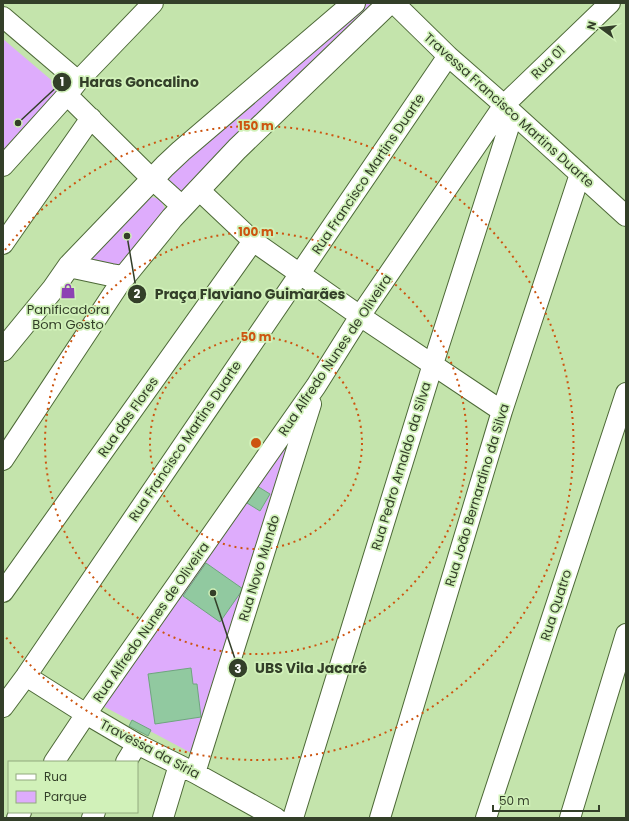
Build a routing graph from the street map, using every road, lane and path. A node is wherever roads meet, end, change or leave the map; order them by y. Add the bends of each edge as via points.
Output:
1 (153, 3) edge
2 (354, 3) edge
3 (389, 3) edge
4 (394, 3) edge
5 (610, 3) edge
6 (3, 17) edge
7 (448, 56) junction
8 (72, 88) junction
9 (508, 109) junction
10 (91, 118) junction
11 (3, 166) edge
12 (580, 174) junction
13 (152, 179) junction
14 (199, 190) junction
15 (182, 207) junction
16 (623, 207) edge
17 (253, 241) junction
18 (3, 244) edge
19 (69, 266) junction
20 (300, 273) junction
21 (124, 277) junction
22 (360, 316) junction
23 (3, 348) edge
24 (433, 364) junction
25 (316, 386) junction
26 (626, 393) edge
27 (502, 411) junction
28 (3, 460) edge
29 (3, 592) edge
30 (625, 641) edge
31 (26, 676) junction
32 (3, 707) edge
33 (86, 714) junction
34 (137, 744) junction
35 (55, 761) edge
36 (127, 761) edge
37 (187, 769) junction
38 (163, 818) edge
39 (276, 818) edge
40 (293, 818) edge
41 (380, 818) edge
42 (486, 818) edge
43 (570, 818) edge

1 - 8 street
2 - 13 main road via 181,151
3 - 14 main road via 237,149
4 - 7 street, Travessa Francisco Martins Duarte
5 - 9 street, Rua 01
6 - 8 street
7 - 9 street, Travessa Francisco Martins Duarte
7 - 20 street, Rua Francisco Martins Duarte
8 - 10 street
8 - 11 street
9 - 12 street, Travessa Francisco Martins Duarte
9 - 22 street, Rua Alfredo Nunes de Oliveira
9 - 24 street, Rua Pedro Arnaldo da Silva
10 - 13 street
10 - 18 street
12 - 16 street, Travessa Francisco Martins Duarte
12 - 27 street, Rua João Bernardino da Silva
13 - 15 street
13 - 19 main road
14 - 15 main road
14 - 17 street
15 - 21 main road
17 - 20 street
17 - 29 street, Rua das Flores
19 - 21 main road
19 - 23 main road
20 - 22 street
20 - 31 street, Rua Francisco Martins Duarte
21 - 28 street
22 - 24 street
22 - 25 street, Rua Alfredo Nunes de Oliveira
24 - 27 street
24 - 40 street, Rua Pedro Arnaldo da Silva
25 - 33 street, Rua Alfredo Nunes de Oliveira
25 - 37 street, Rua Novo Mundo
26 - 42 street, Rua Quatro
27 - 41 street, Rua João Bernardino da Silva
30 - 43 street
31 - 32 street, Rua Francisco Martins Duarte
31 - 33 street, Travessa da Síria
33 - 34 street, Travessa da Síria
33 - 35 street, Rua Alfredo Nunes de Oliveira
34 - 36 street
34 - 37 street, Travessa da Síria
37 - 38 street, Rua Novo Mundo
37 - 39 street, Travessa da Síria

